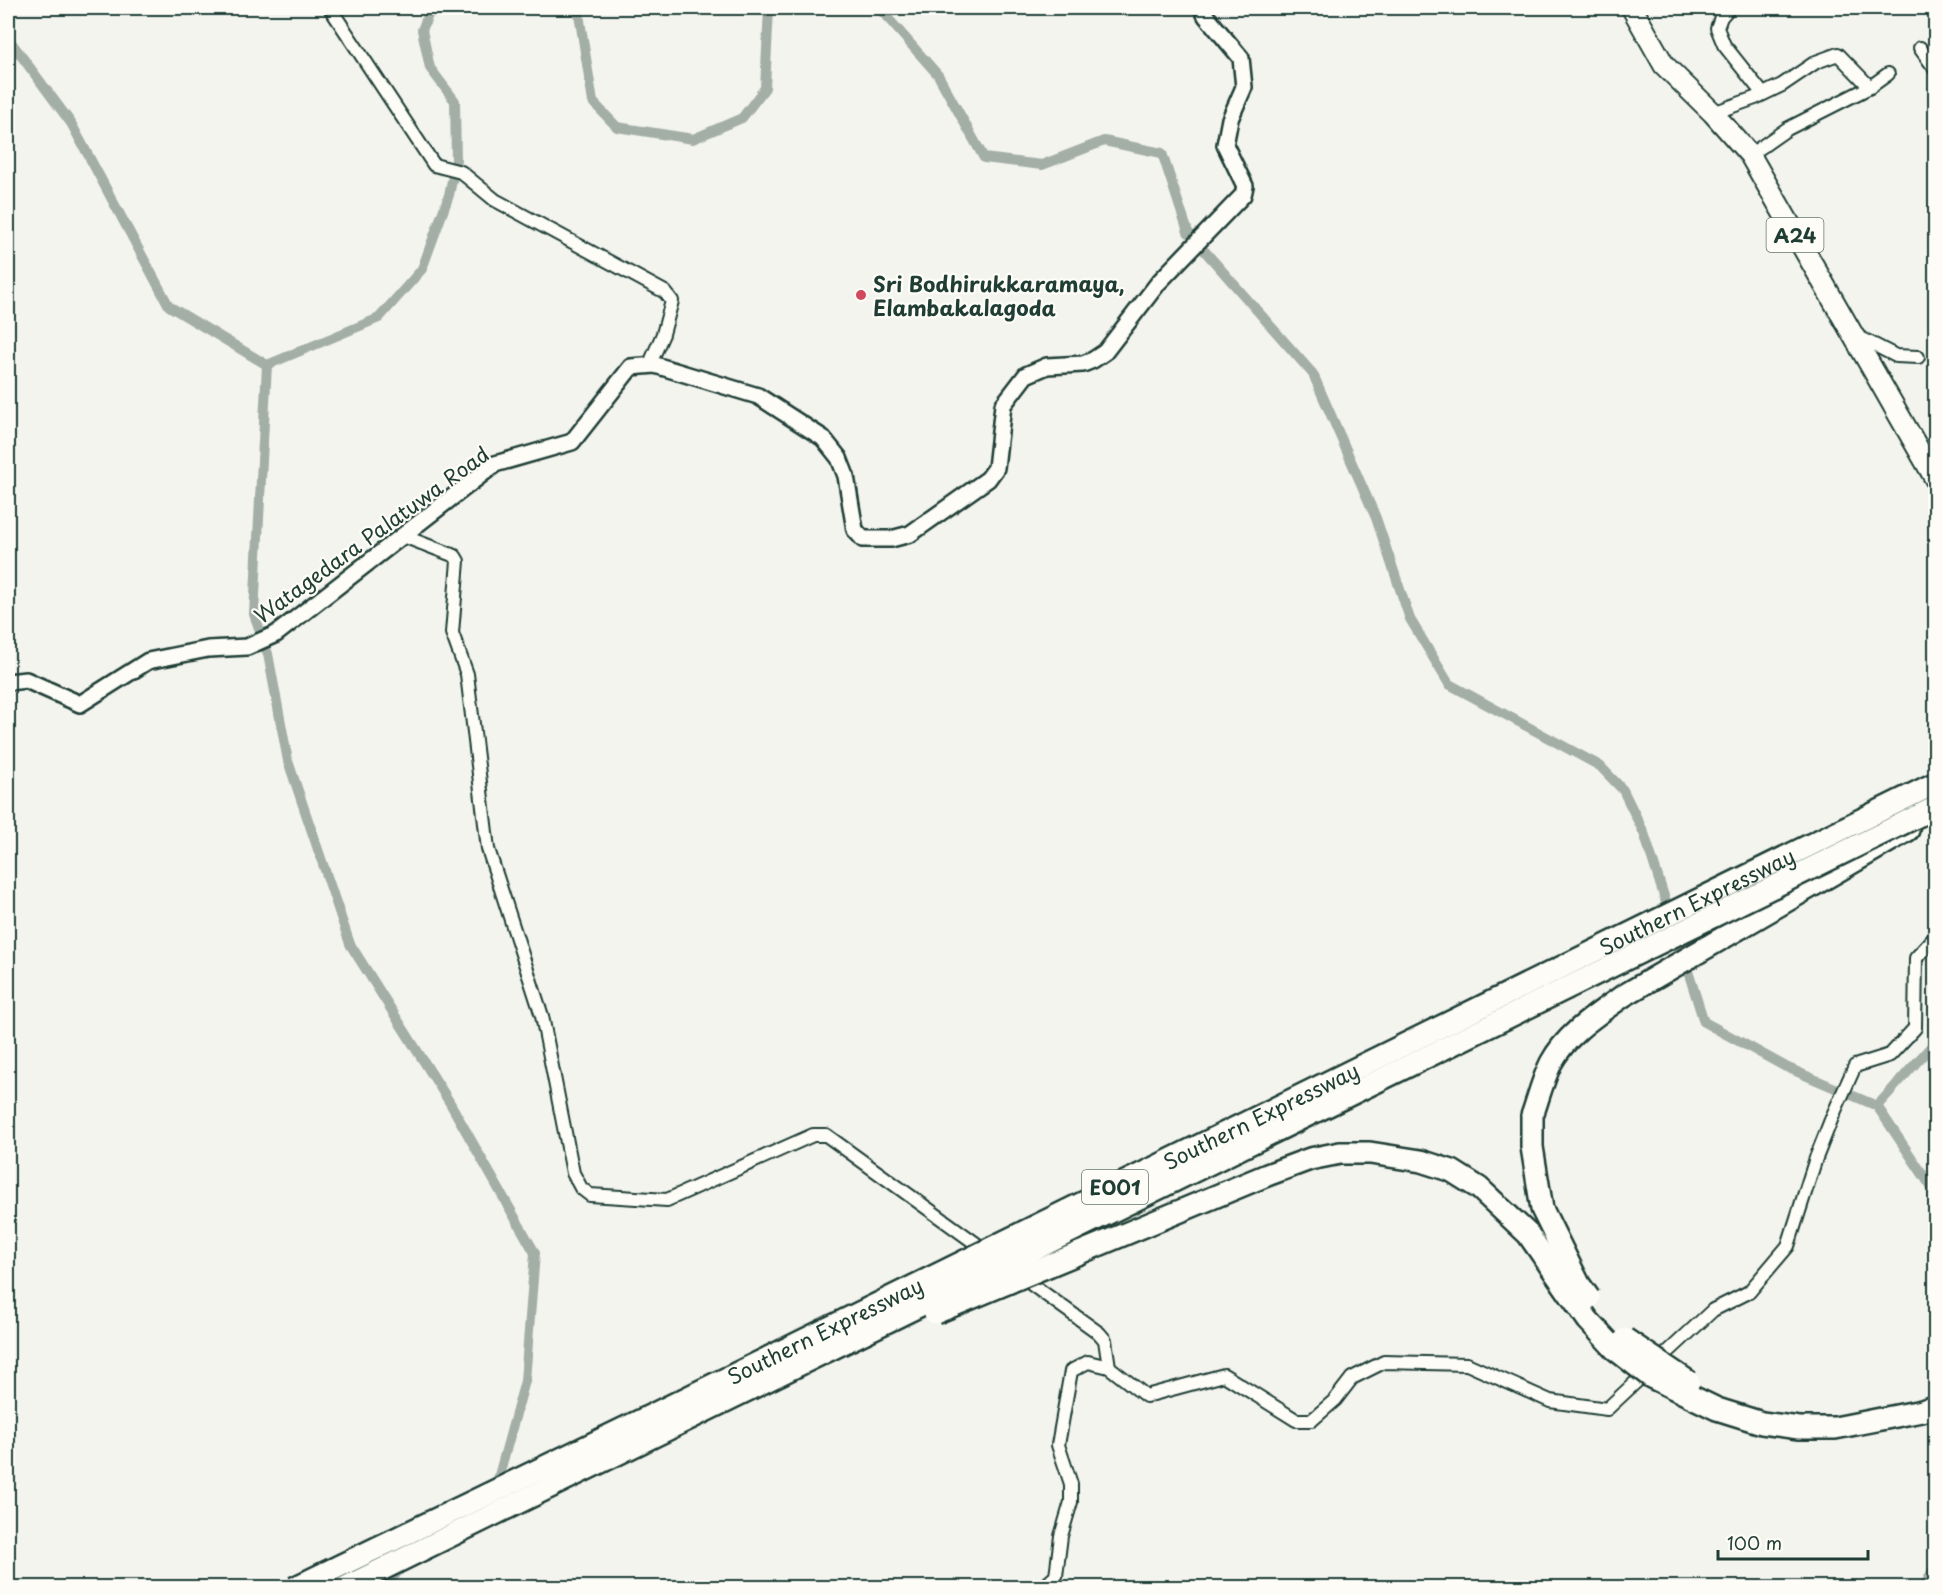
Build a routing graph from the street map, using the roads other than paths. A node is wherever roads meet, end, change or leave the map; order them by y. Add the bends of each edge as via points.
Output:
1 (330, 8) edge
2 (1202, 8) edge
3 (1632, 8) edge
4 (1729, 8) edge
5 (1920, 48) dead end
6 (1935, 70) edge
7 (1888, 74) dead end
8 (1870, 87) junction
9 (1762, 94) junction
10 (1713, 113) junction
11 (1750, 155) junction
12 (1851, 333) junction
13 (1918, 357) dead end
14 (655, 365) junction
15 (1935, 480) edge
16 (403, 536) junction
17 (8, 682) edge
18 (1935, 783) edge
19 (1935, 807) edge
20 (1935, 814) edge
21 (1935, 936) edge
22 (1109, 1367) junction
23 (1935, 1394) edge
24 (1935, 1407) edge
25 (668, 1429) junction
26 (294, 1587) edge
27 (344, 1587) edge
28 (1041, 1587) edge

1 - 14 street via 434,165 461,172 495,200 665,292 672,302 652,359
2 - 14 street via 1241,58 1244,87 1230,119 1225,145 1245,186 1243,195 1159,282 1105,351 1083,364 1047,366 1026,375 1003,405 996,468 988,479 924,525 891,539 863,539 855,530 839,458 823,438 758,396
3 - 10 highway, A24 via 1664,65
4 - 9 street via 1717,28 1724,45
5 - 6 street
7 - 8 street
8 - 9 street via 1838,54 1816,62
8 - 11 street via 1787,129
9 - 10 street
10 - 11 highway, A24
11 - 12 highway, A24
12 - 13 street via 1896,356
12 - 15 highway, A24
14 - 16 street, Watagedara Palatuwa Road via 631,368 572,442 495,464
16 - 17 street, Watagedara Palatuwa Road via 276,634 247,648 208,649 148,661 80,704 26,680
16 - 22 street via 455,556 458,561 452,633 467,674 488,849 542,1016 573,1173 581,1188 590,1195 667,1200 813,1135 826,1135 1099,1333
18 - 26 highway, Southern Expressway / E001, bridge
19 - 25 highway, Southern Expressway / E001, bridge
20 - 23 highway, bridge via 1623,996 1589,1020 1551,1063 1532,1116 1532,1147 1542,1209 1579,1284 1627,1341 1678,1377 1708,1392 1788,1415 1836,1418 1875,1412
21 - 22 street via 1916,958 1915,1028 1890,1055 1855,1066 1816,1158 1788,1246 1749,1292 1713,1310 1607,1409 1550,1401 1467,1364 1384,1362 1352,1378 1312,1420 1296,1420 1224,1375 1146,1396
22 - 28 street via 1088,1362 1071,1371 1058,1445 1071,1484 1071,1502 1061,1536 1056,1576
24 - 25 highway, bridge via 1835,1428 1762,1423 1717,1409 1651,1377 1615,1349 1588,1320 1528,1234 1479,1188 1452,1171 1422,1161 1340,1153 1267,1175 961,1301
25 - 27 highway, Southern Expressway / E001, bridge

